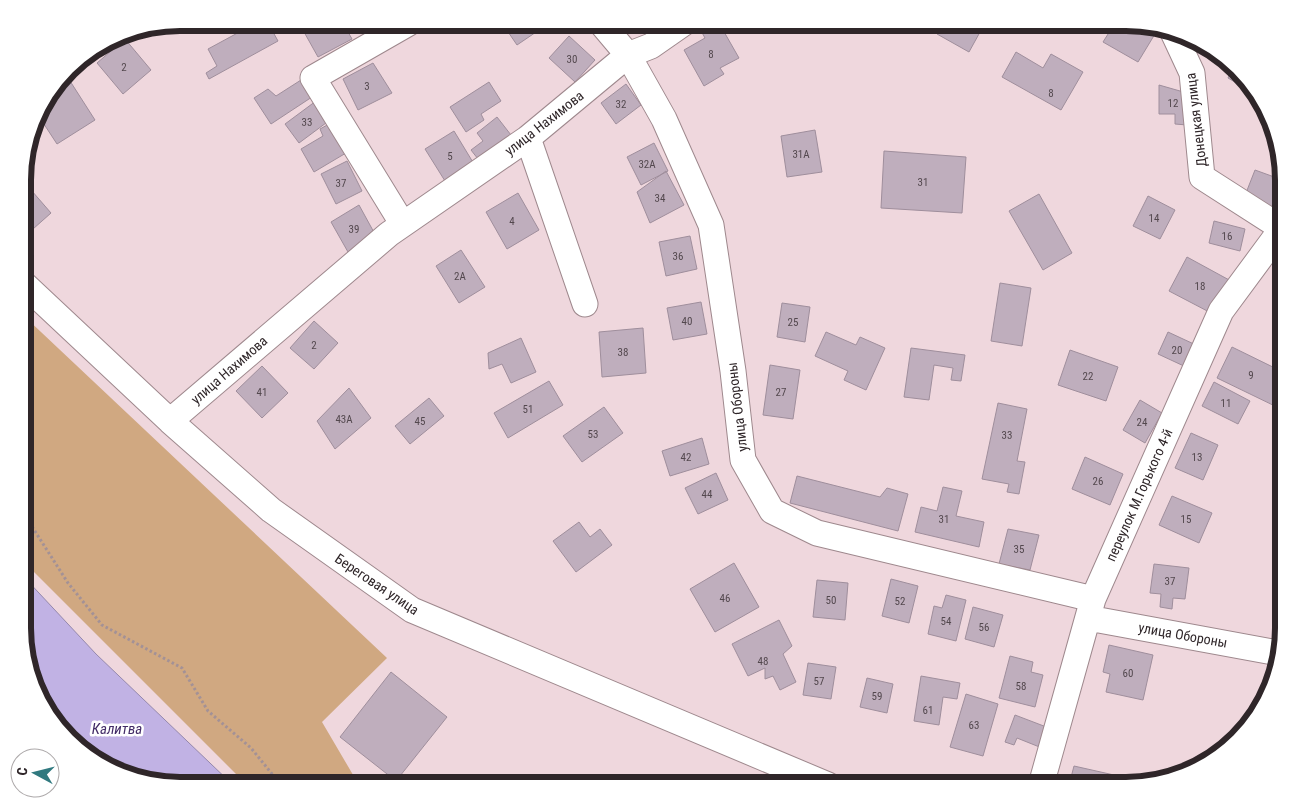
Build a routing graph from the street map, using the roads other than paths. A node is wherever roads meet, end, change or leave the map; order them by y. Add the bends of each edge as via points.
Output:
1 (394, 31) edge
2 (608, 31) edge
3 (672, 31) edge
4 (1177, 40) edge
5 (628, 55) junction
6 (528, 138) junction
7 (1274, 222) edge
8 (402, 223) junction
9 (1274, 240) edge
10 (31, 291) edge
11 (585, 304) dead end
12 (170, 421) junction
13 (1090, 608) junction
14 (1273, 652) edge
15 (807, 776) edge
16 (1043, 776) edge

1 - 8 street via 313,78
2 - 5 street, улица Обороны
3 - 5 street, улица Нахимова via 651,46
4 - 7 street, Донецкая улица via 1192,73 1202,177
5 - 6 street, улица Нахимова
5 - 13 street, улица Обороны via 664,119 711,225 743,460 772,511 817,533
6 - 8 street, улица Нахимова
6 - 11 street
8 - 12 street, улица Нахимова
9 - 13 street, переулок М.Горького 4-й via 1221,311
10 - 12 street, Береговая улица
12 - 15 street, Береговая улица via 271,510 412,610
13 - 14 street, улица Обороны
13 - 16 street, переулок М.Горького 4-й

